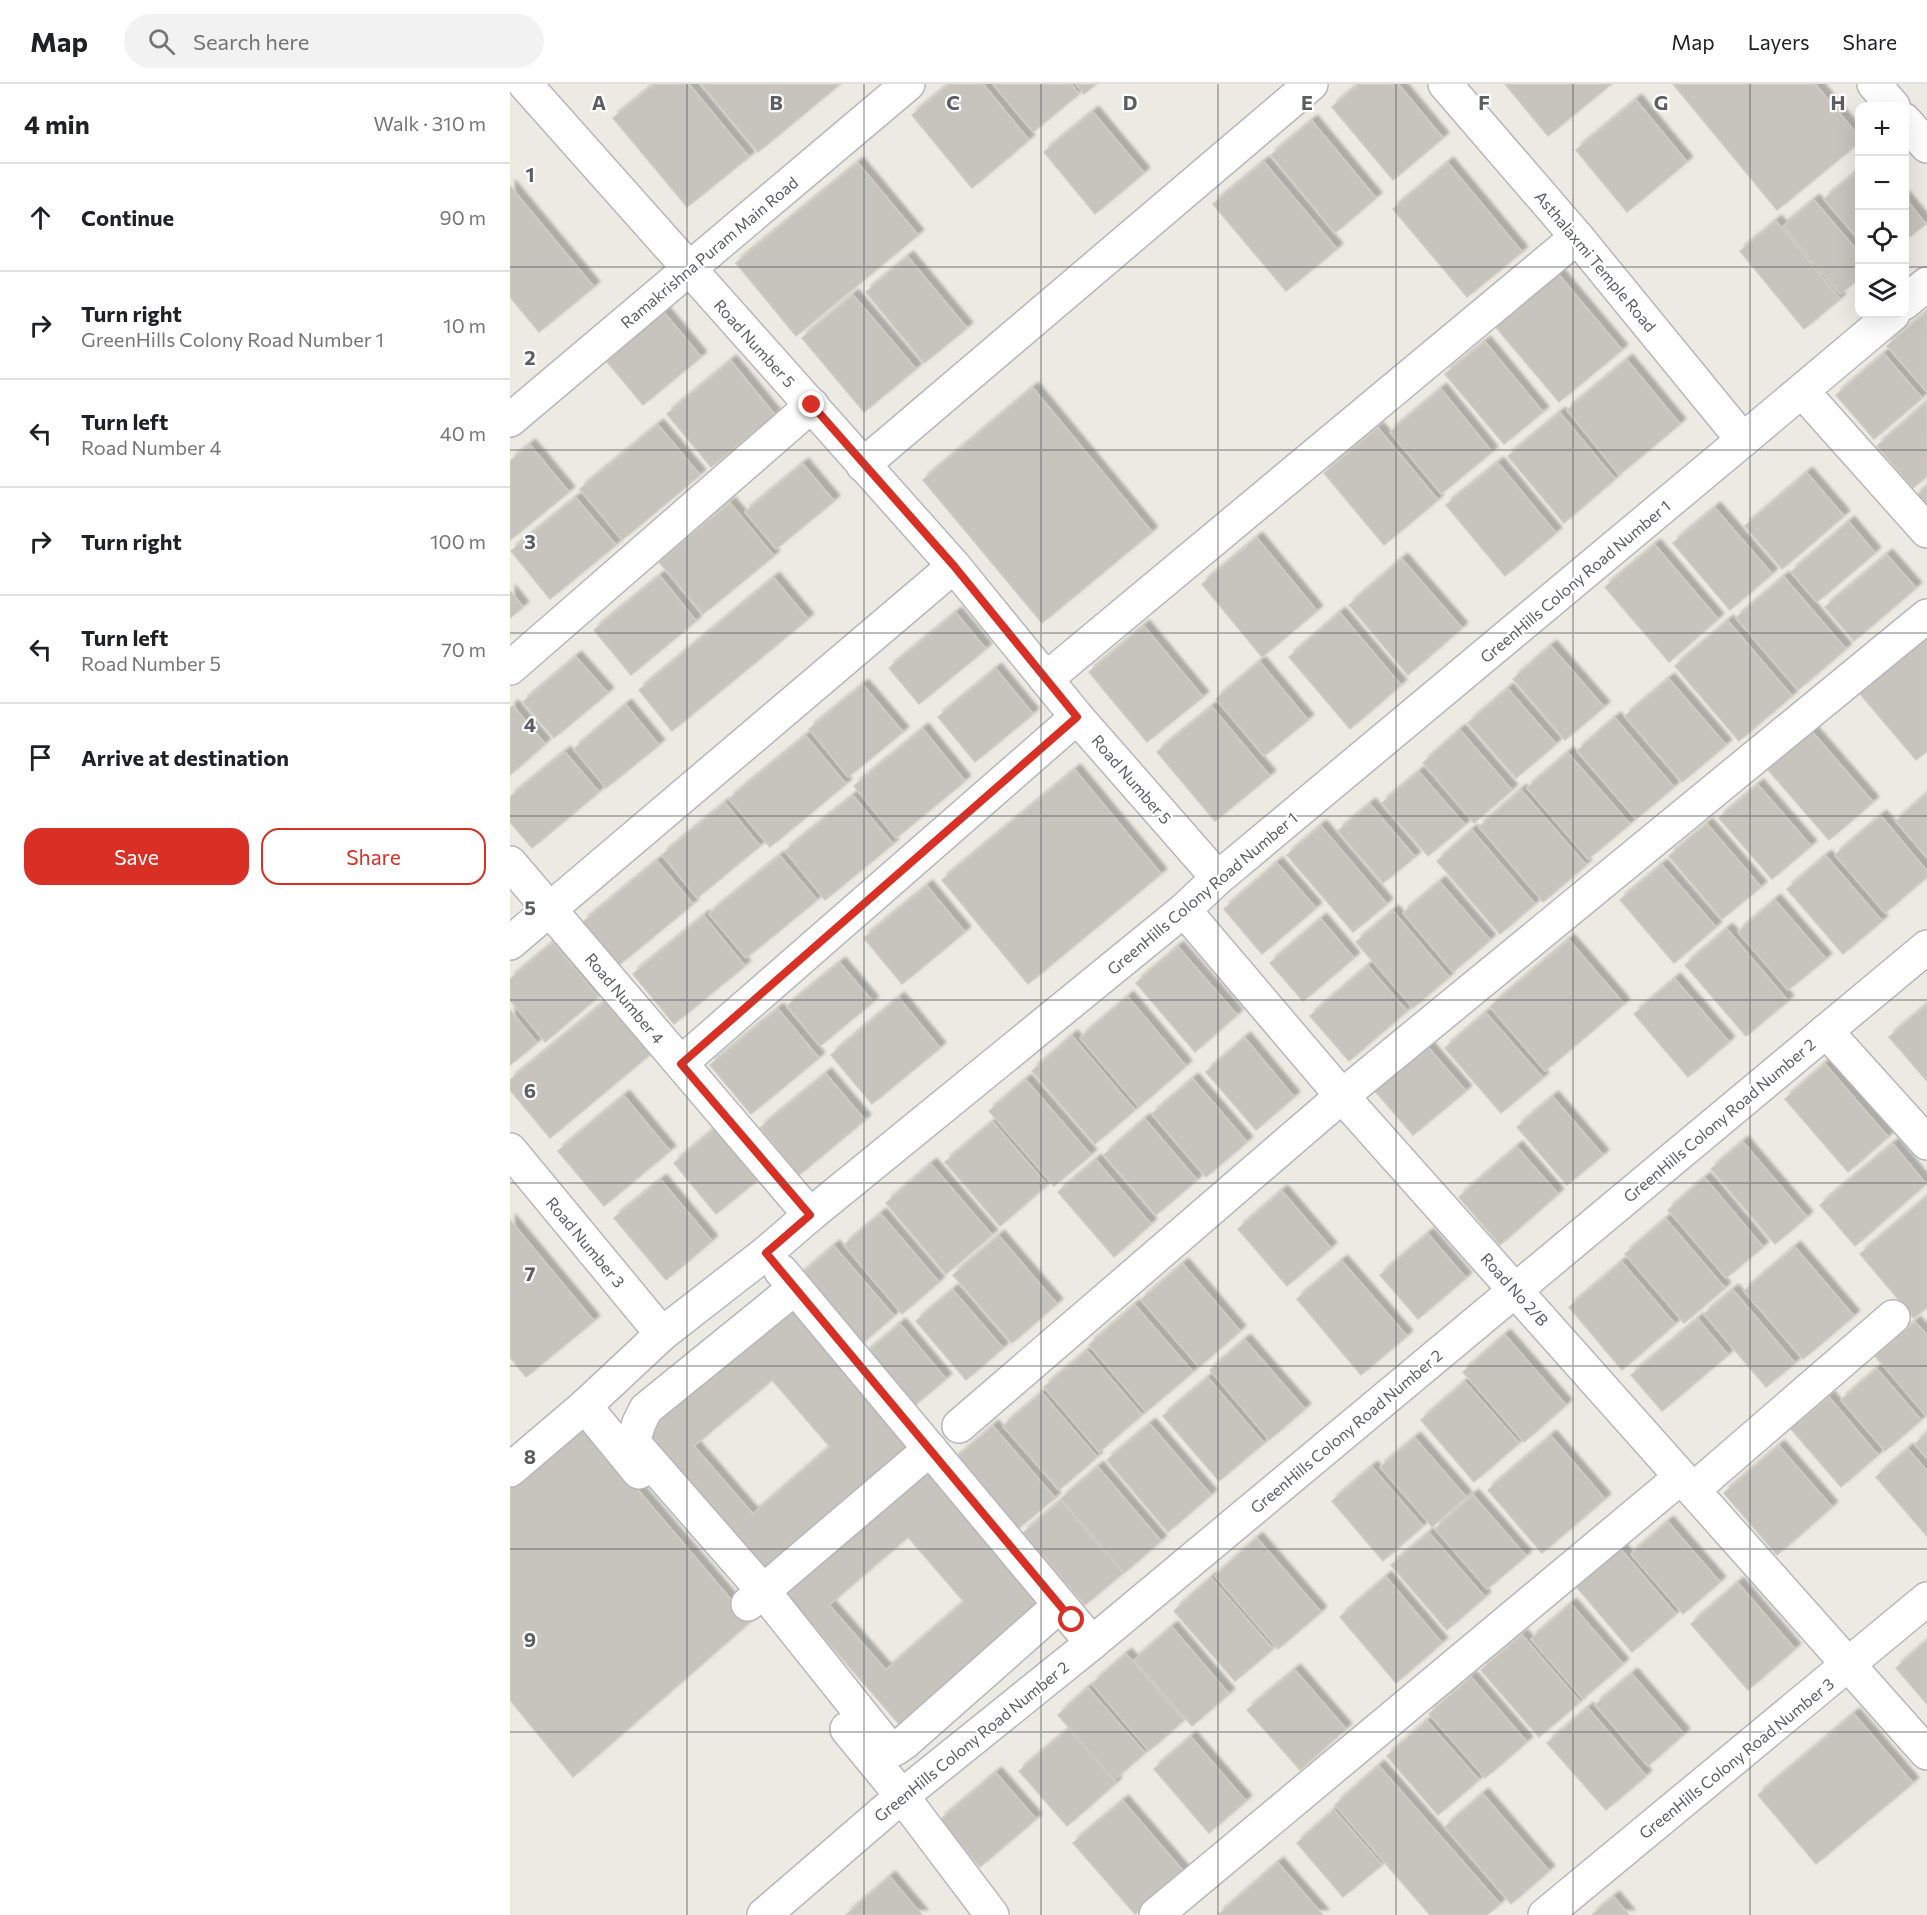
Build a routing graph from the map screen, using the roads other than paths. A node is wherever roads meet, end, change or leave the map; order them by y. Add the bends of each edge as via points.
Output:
1 (525, 84) edge
2 (908, 84) edge
3 (1311, 84) edge
4 (1445, 84) edge
5 (1874, 84) edge
6 (1890, 102) edge
7 (1909, 125) edge
8 (1927, 146) edge
9 (1577, 237) junction
10 (688, 270) junction
11 (1927, 284) edge
12 (1909, 300) edge
13 (1888, 318) edge
14 (1802, 391) junction
15 (812, 405) junction
16 (510, 420) edge
17 (1743, 441) junction
18 (863, 465) junction
19 (1927, 531) edge
20 (954, 566) junction
21 (1927, 616) edge
22 (510, 668) edge
23 (1046, 679) junction
24 (1077, 717) junction
25 (510, 863) edge
26 (1218, 878) junction
27 (550, 908) junction
28 (1184, 910) junction
29 (510, 943) edge
30 (1927, 947) edge
31 (1826, 1031) junction
32 (681, 1064) junction
33 (1342, 1096) junction
34 (1927, 1143) edge
35 (510, 1150) edge
36 (810, 1215) junction
37 (766, 1253) junction
38 (795, 1288) junction
39 (1515, 1289) junction
40 (1893, 1317) dead end
41 (662, 1334) junction
42 (585, 1406) junction
43 (959, 1426) dead end
44 (930, 1449) junction
45 (510, 1470) edge
46 (1687, 1483) junction
47 (755, 1599) junction
48 (1927, 1599) edge
49 (1060, 1605) junction
50 (1092, 1643) junction
51 (1849, 1665) junction
52 (1927, 1753) edge
53 (902, 1797) junction
54 (764, 1915) edge
55 (992, 1915) edge
56 (1156, 1915) edge
57 (1545, 1915) edge

1 - 10 street, Road Number 5
2 - 10 street, Ramakrishna Puram Main Road
3 - 18 street
4 - 9 street, Asthalaxmi Temple Road
5 - 6 street
7 - 8 street
9 - 17 street, Asthalaxmi Temple Road
9 - 23 street
10 - 15 street, Road Number 5
10 - 16 street, Ramakrishna Puram Main Road
11 - 12 street
13 - 14 street, GreenHills Colony Road Number 1
14 - 17 street, GreenHills Colony Road Number 1
14 - 19 street
15 - 18 street, Road Number 5
15 - 22 street
17 - 26 street, GreenHills Colony Road Number 1
18 - 20 street, Road Number 5
20 - 23 street, Road Number 5
20 - 27 street
21 - 33 street
23 - 24 street, Road Number 5
24 - 26 street, Road Number 5
24 - 32 street
25 - 27 street, Road Number 4
26 - 28 street, GreenHills Colony Road Number 1
27 - 29 street
27 - 32 street, Road Number 4
28 - 33 street, Road No 2/B
28 - 36 street, GreenHills Colony Road Number 1
30 - 31 street, GreenHills Colony Road Number 2
31 - 34 street
31 - 39 street, GreenHills Colony Road Number 2
32 - 36 street, Road Number 4
33 - 39 street, Road No 2/B
33 - 43 street
35 - 41 street, Road Number 3
36 - 37 street, GreenHills Colony Road Number 1
37 - 38 street
37 - 41 street, GreenHills Colony Road Number 1
38 - 44 street
38 - 47 street via 646,1409 633,1442
39 - 46 street, Road No 2/B
39 - 50 street, GreenHills Colony Road Number 2
40 - 46 street
41 - 42 street, GreenHills Colony Road Number 1
42 - 45 street, GreenHills Colony Road Number 1
42 - 47 street
44 - 47 street
44 - 49 street
46 - 51 street, Road No 2/B
46 - 56 street
47 - 49 street via 884,1742 895,1749
47 - 53 street
48 - 51 street, GreenHills Colony Road Number 3
49 - 50 street
50 - 53 street, GreenHills Colony Road Number 2
51 - 52 street, Road No 2/B
51 - 57 street, GreenHills Colony Road Number 3
53 - 54 street, GreenHills Colony Road Number 2
53 - 55 street

